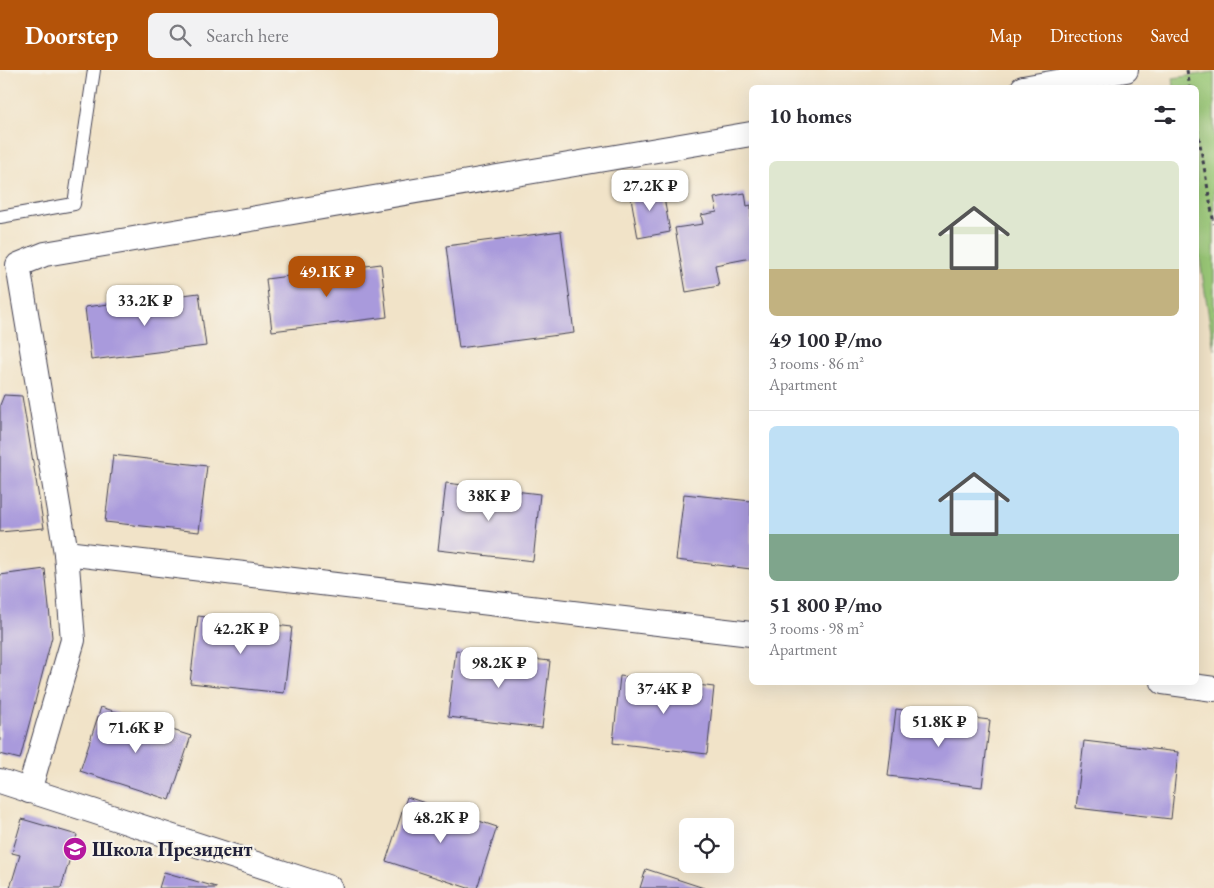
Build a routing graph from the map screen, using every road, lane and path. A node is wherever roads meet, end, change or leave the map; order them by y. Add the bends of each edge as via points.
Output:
1 (94, 70) edge
2 (1126, 70) edge
3 (1187, 70) edge
4 (1041, 85) edge
5 (1190, 85) edge
6 (749, 134) edge
7 (1199, 138) edge
8 (0, 217) edge
9 (1214, 224) edge
10 (66, 553) junction
11 (749, 634) edge
12 (1188, 685) edge
13 (1214, 688) edge
14 (0, 781) edge
15 (29, 791) junction
16 (330, 888) edge

1 - 8 lane via 74,204
2 - 4 street
3 - 5 path
6 - 10 street via 45,254 18,266
7 - 9 path
10 - 11 street
10 - 15 street via 72,640
12 - 13 street
14 - 15 street
15 - 16 street

